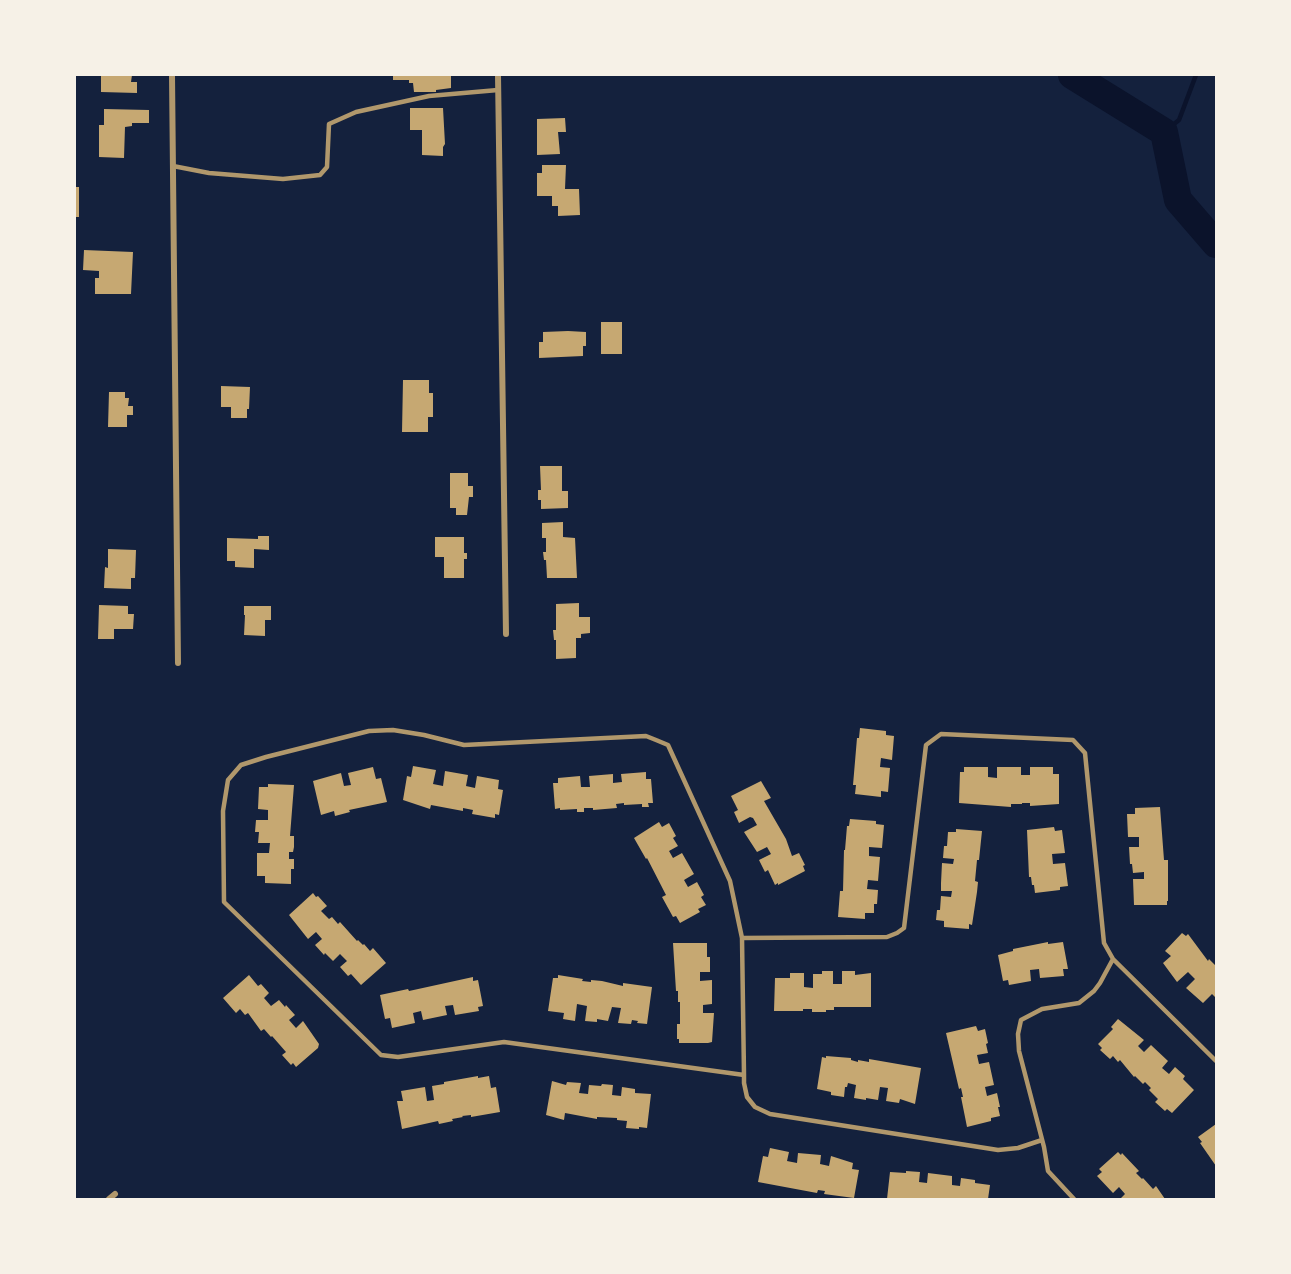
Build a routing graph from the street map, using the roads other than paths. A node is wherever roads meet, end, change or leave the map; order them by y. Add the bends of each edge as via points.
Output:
1 (172, 75) edge
2 (498, 75) edge
3 (498, 90) junction
4 (173, 166) junction
5 (506, 634) dead end
6 (178, 663) dead end
7 (742, 938) junction
8 (1113, 959) junction
9 (1216, 1061) edge
10 (744, 1075) junction
11 (1042, 1140) junction
12 (115, 1194) dead end
13 (109, 1199) edge
14 (1074, 1199) edge

1 - 4 street
2 - 3 street
3 - 4 lane via 429,96 356,112 329,124 327,167 320,176 283,180
3 - 5 street
4 - 6 street
7 - 8 lane via 887,937 897,933 904,928 926,745 941,734 1073,740 1085,753 1104,943
7 - 10 lane
7 - 10 lane via 730,880 668,745 646,736 464,745 404,732 369,731 242,765 228,780 223,811 224,902 381,1055 398,1057 504,1042
8 - 9 lane
8 - 11 lane via 1094,991 1079,1003 1042,1009 1022,1020 1019,1051
10 - 11 lane via 747,1097 754,1107 770,1114 998,1150
11 - 14 lane via 1048,1171
12 - 13 street

